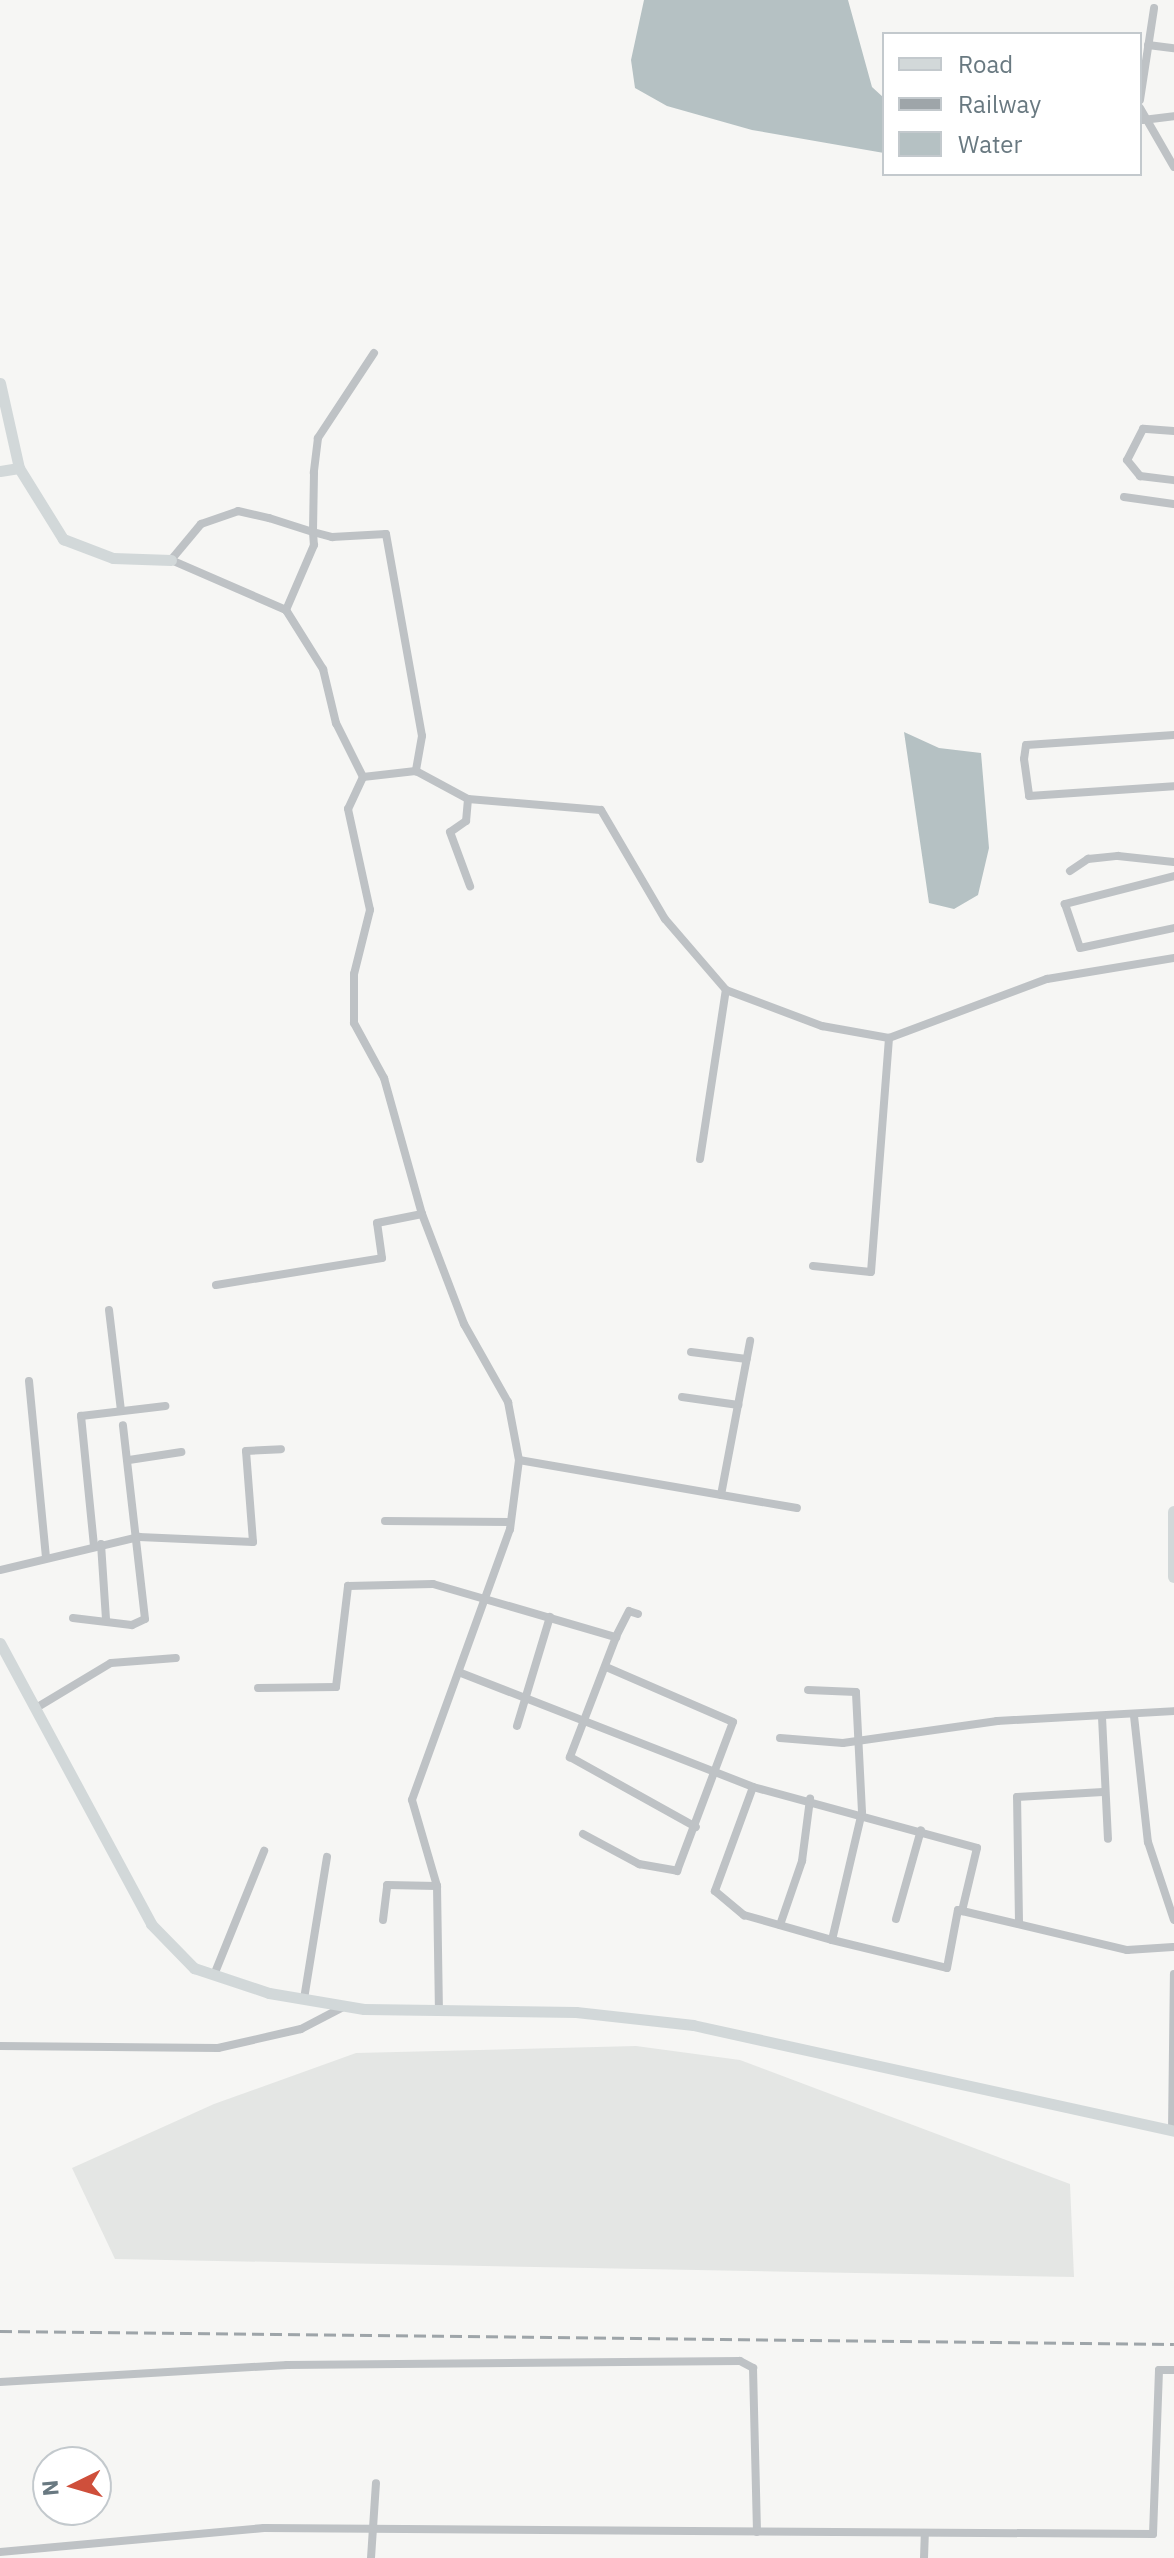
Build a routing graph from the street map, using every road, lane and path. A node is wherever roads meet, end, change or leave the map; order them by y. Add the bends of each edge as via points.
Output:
1 (1154, 8) dead end
2 (1148, 45) junction
3 (1174, 48) edge
4 (1142, 86) edge
5 (1174, 116) edge
6 (1143, 120) edge
7 (1174, 167) edge
8 (374, 353) dead end
9 (0, 383) edge
10 (1174, 431) edge
11 (19, 468) junction
12 (0, 471) edge
13 (1174, 480) edge
14 (1124, 497) dead end
15 (1174, 504) edge
16 (313, 532) junction
17 (171, 560) junction
18 (286, 610) junction
19 (1174, 735) edge
20 (416, 771) junction
21 (363, 777) junction
22 (1174, 786) edge
23 (468, 799) junction
24 (1174, 862) edge
25 (1070, 871) dead end
26 (1174, 876) edge
27 (470, 886) dead end
28 (1174, 928) edge
29 (1174, 958) edge
30 (726, 990) junction
31 (889, 1038) junction
32 (700, 1159) dead end
33 (422, 1214) junction
34 (813, 1266) dead end
35 (216, 1285) dead end
36 (109, 1310) dead end
37 (750, 1341) dead end
38 (691, 1352) dead end
39 (747, 1359) junction
40 (29, 1381) dead end
41 (682, 1397) dead end
42 (738, 1405) junction
43 (165, 1406) dead end
44 (121, 1410) junction
45 (123, 1425) dead end
46 (281, 1449) dead end
47 (181, 1452) dead end
48 (129, 1460) junction
49 (519, 1460) junction
50 (721, 1495) junction
51 (797, 1508) dead end
52 (1174, 1512) edge
53 (385, 1521) dead end
54 (509, 1522) junction
55 (139, 1537) junction
56 (98, 1545) junction
57 (46, 1556) junction
58 (0, 1570) edge
59 (1174, 1577) edge
60 (480, 1598) junction
61 (638, 1614) dead end
62 (550, 1617) junction
63 (73, 1618) dead end
64 (106, 1619) junction
65 (616, 1637) junction
66 (0, 1643) edge
67 (176, 1658) dead end
68 (606, 1667) junction
69 (461, 1673) junction
70 (258, 1688) dead end
71 (808, 1690) dead end
72 (527, 1701) junction
73 (36, 1708) junction
74 (1174, 1711) edge
75 (1134, 1716) junction
76 (1102, 1717) junction
77 (585, 1723) junction
78 (517, 1726) dead end
79 (780, 1738) dead end
80 (859, 1739) junction
81 (716, 1771) junction
82 (753, 1787) junction
83 (1103, 1792) junction
84 (810, 1799) junction
85 (862, 1812) junction
86 (696, 1827) junction
87 (921, 1830) junction
88 (583, 1834) dead end
89 (1108, 1839) dead end
90 (264, 1851) dead end
91 (327, 1857) dead end
92 (437, 1886) junction
93 (962, 1911) junction
94 (896, 1919) dead end
95 (383, 1920) dead end
96 (1174, 1920) edge
97 (1019, 1922) junction
98 (780, 1925) junction
99 (832, 1940) junction
100 (1174, 1947) edge
101 (1174, 1974) edge
102 (214, 1975) junction
103 (304, 1999) junction
104 (345, 2006) junction
105 (439, 2011) junction
106 (0, 2046) edge
107 (1173, 2131) edge
108 (1174, 2370) edge
109 (0, 2382) edge
110 (376, 2483) dead end
111 (373, 2529) junction
112 (757, 2532) junction
113 (925, 2533) junction
114 (0, 2552) edge
115 (371, 2558) edge
116 (924, 2558) edge

1 - 2 street
2 - 3 street
2 - 4 street
5 - 6 street
6 - 7 street
8 - 16 street via 318,438
9 - 11 street
10 - 13 street via 1143,429 1127,460 1140,476
11 - 12 street
11 - 17 street via 63,539 81,550
14 - 15 street
16 - 17 street via 238,511 201,524
16 - 18 street
16 - 20 street via 386,534 422,736
17 - 18 street
18 - 21 street via 323,669 336,723
19 - 22 street via 1026,745 1024,759 1029,796
20 - 21 street
20 - 23 street
21 - 33 street via 348,809 370,910 354,974 354,1023 384,1078
23 - 27 street via 466,821 450,832
23 - 30 street via 601,810 665,919
24 - 25 street via 1118,856 1088,859
26 - 28 street via 1065,904 1080,948
29 - 31 street via 1047,979
30 - 31 street via 822,1026
30 - 32 street
31 - 34 street via 871,1272
33 - 35 street via 377,1223 382,1258
33 - 49 street via 464,1324 508,1402
36 - 44 street
37 - 39 street
38 - 39 street
39 - 42 street
40 - 57 street
41 - 42 street
42 - 50 street
43 - 44 street
44 - 56 street via 81,1416
45 - 48 street
46 - 55 street via 246,1451 253,1542
47 - 48 street
48 - 55 street
49 - 50 street
49 - 54 street
50 - 51 street
52 - 59 main road
53 - 54 street
54 - 60 street
55 - 56 street
55 - 64 street via 145,1619 132,1625
56 - 57 street
56 - 64 street
57 - 58 street
60 - 62 street
60 - 69 street
60 - 70 street via 433,1584 348,1586 336,1687
61 - 65 street via 629,1611
62 - 65 street
62 - 72 street
63 - 64 street
65 - 68 street
66 - 73 street
67 - 73 street via 111,1663
68 - 77 street
68 - 81 street via 733,1722
69 - 72 street
69 - 92 street via 412,1800
71 - 80 street via 856,1692
72 - 77 street
72 - 78 street
73 - 102 street via 151,1924 194,1968
74 - 75 street
75 - 76 street
75 - 96 street via 1148,1842
76 - 80 street via 997,1721
76 - 83 street
77 - 81 street
77 - 86 street via 570,1757
79 - 80 street
80 - 85 street
81 - 82 street
81 - 86 street
82 - 84 street
82 - 98 street via 715,1891 744,1915
83 - 89 street
83 - 97 street via 1017,1797 1024,1867
84 - 85 street
84 - 98 street via 802,1861
85 - 87 street
85 - 99 street
86 - 88 street via 677,1871 639,1864
87 - 93 street via 977,1848
87 - 94 street
90 - 102 street
91 - 103 street
92 - 95 street via 387,1885
92 - 105 street
93 - 97 street
93 - 99 street via 947,1968
97 - 100 street via 1127,1950
98 - 99 street
101 - 107 street
102 - 103 street
103 - 104 street
104 - 105 street
104 - 106 street via 301,2029 218,2048
105 - 107 street via 576,2012 693,2025
108 - 113 street via 1159,2370 1153,2534
109 - 112 street via 287,2365 740,2361 753,2368
110 - 111 street
111 - 112 street
111 - 114 street via 264,2528
111 - 115 street
112 - 113 street
113 - 116 street

